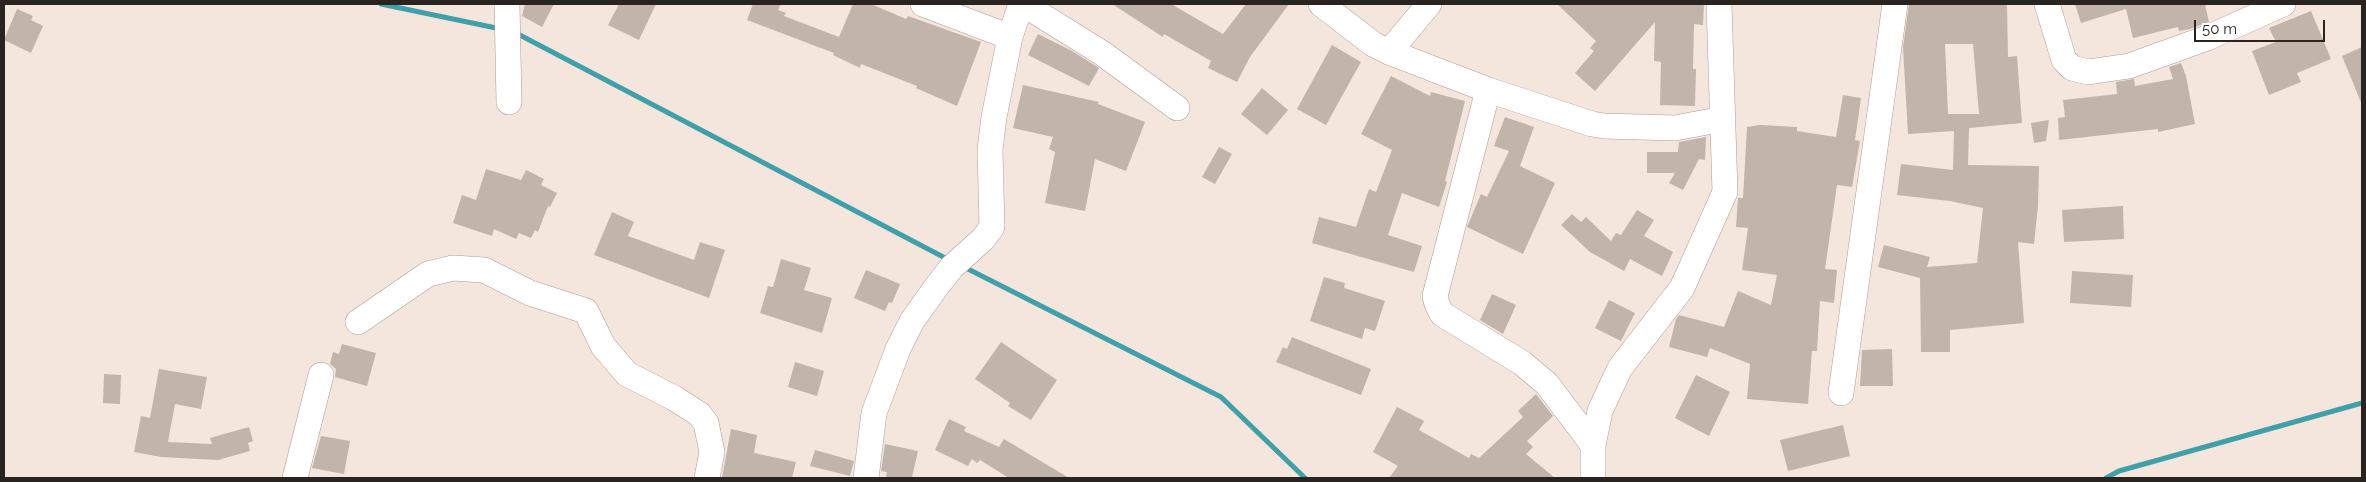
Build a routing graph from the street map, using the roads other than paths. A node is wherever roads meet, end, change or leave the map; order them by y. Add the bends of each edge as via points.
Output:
1 (507, 4) edge
2 (923, 4) edge
3 (1022, 4) edge
4 (1321, 4) edge
5 (1429, 4) edge
6 (1719, 4) edge
7 (1895, 4) edge
8 (2047, 4) edge
9 (2283, 4) edge
10 (1010, 38) junction
11 (1389, 52) junction
12 (1488, 90) junction
13 (509, 102) dead end
14 (1177, 108) dead end
15 (1723, 119) junction
16 (358, 322) dead end
17 (321, 375) dead end
18 (1842, 393) dead end
19 (1593, 445) junction
20 (295, 478) edge
21 (707, 478) edge
22 (866, 478) edge
23 (1593, 478) edge

1 - 13 street
2 - 10 street
3 - 10 street
3 - 14 street via 1102,53
4 - 11 street via 1373,44
5 - 11 street
6 - 15 street
7 - 18 street
8 - 9 street via 2064,60 2072,68 2088,72 2129,66 2207,38
10 - 22 street via 990,150 992,227 984,239 952,267 912,322 898,349 874,413
11 - 12 street
12 - 15 street via 1604,126 1676,128
12 - 19 street via 1435,296 1437,304 1442,314 1522,363 1547,384
15 - 19 street via 1725,192 1682,288 1620,368 1600,411
16 - 21 street via 428,274 453,268 484,270 530,293 586,311 603,346 627,374 674,398 699,414 706,423 712,452
17 - 20 street
19 - 23 street

